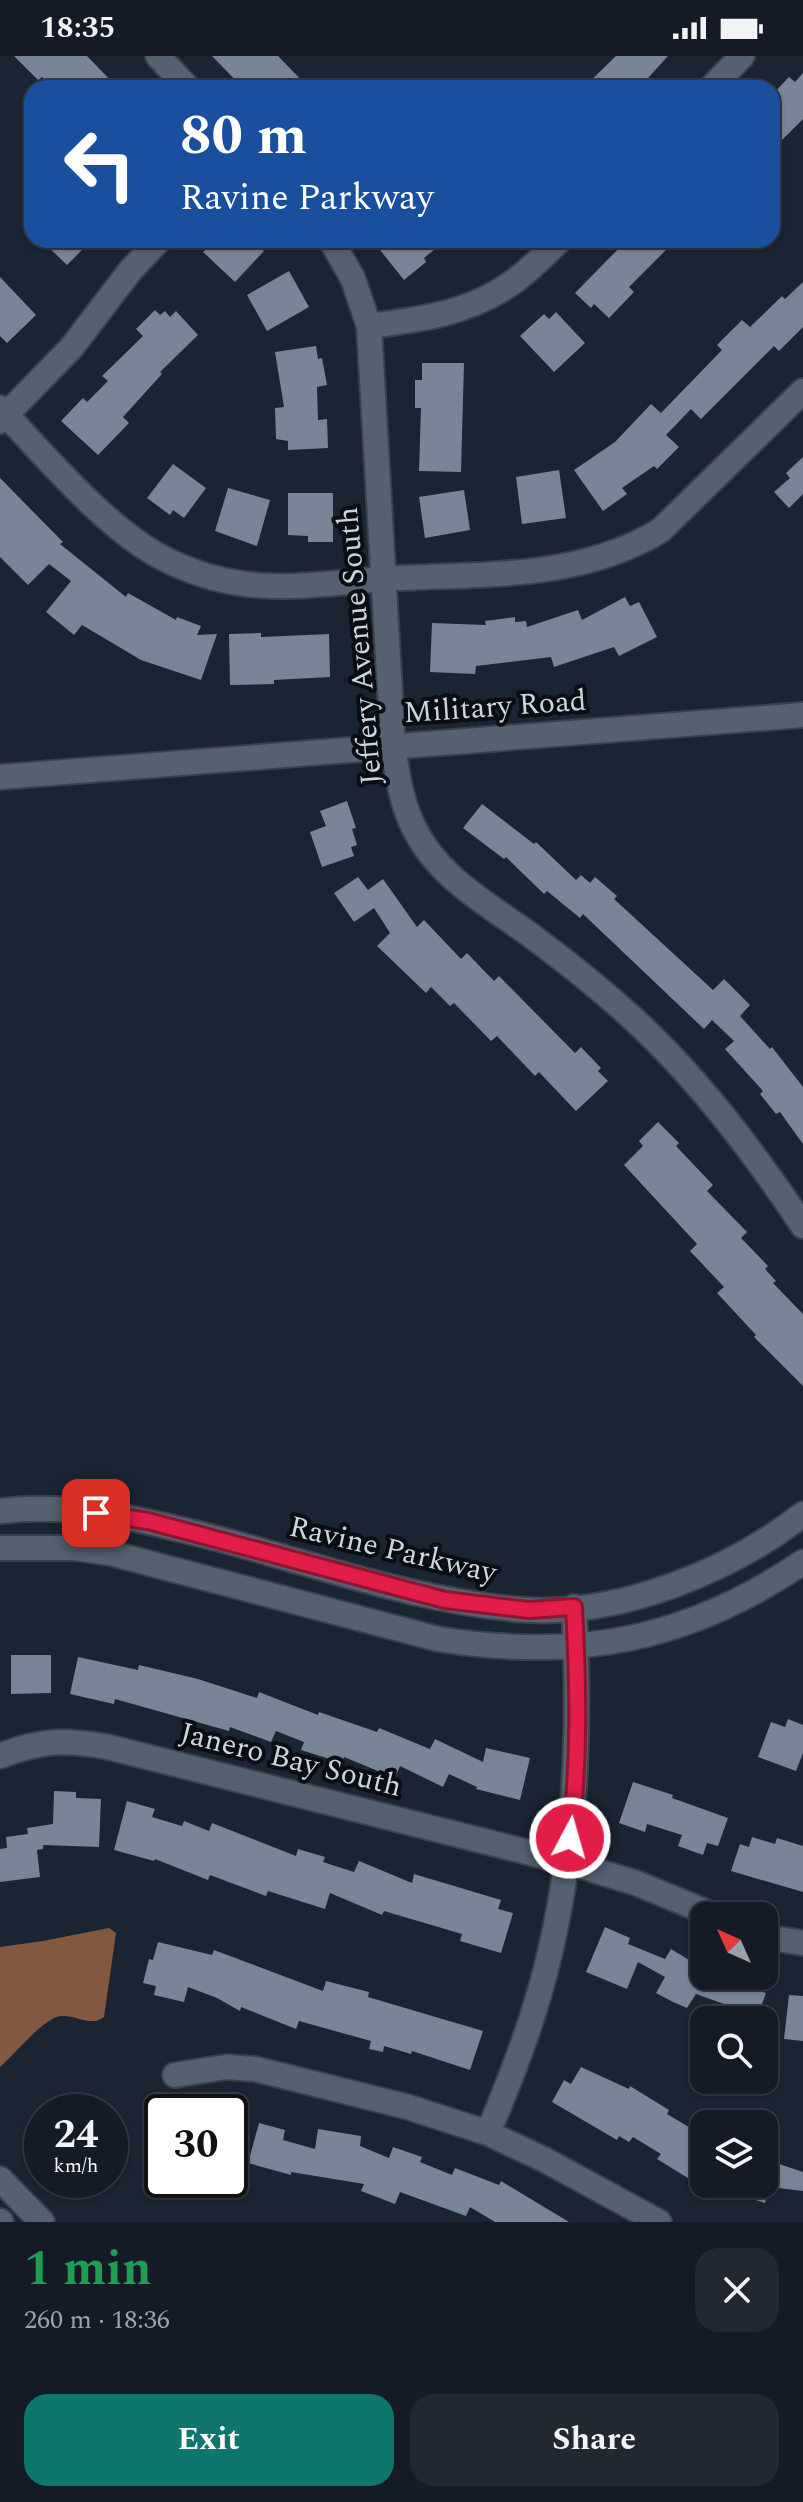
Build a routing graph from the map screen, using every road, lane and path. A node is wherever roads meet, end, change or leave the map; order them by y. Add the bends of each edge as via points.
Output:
1 (158, 56) edge
2 (742, 56) edge
3 (180, 80) edge
4 (719, 80) edge
5 (152, 248) edge
6 (336, 248) edge
7 (551, 248) edge
8 (369, 326) junction
9 (803, 391) edge
10 (2, 414) edge
11 (383, 579) junction
12 (803, 715) edge
13 (393, 745) junction
14 (0, 777) edge
15 (803, 1226) edge
16 (0, 1511) edge
17 (803, 1514) edge
18 (0, 1548) edge
19 (803, 1562) edge
20 (574, 1607) junction
21 (576, 1647) junction
22 (0, 1756) edge
23 (567, 1862) junction
24 (690, 1905) edge
25 (778, 1939) edge
26 (803, 1943) edge
27 (175, 2075) dead end
28 (488, 2133) junction
29 (0, 2179) edge
30 (42, 2222) edge
31 (659, 2222) edge

1 - 3 street
2 - 4 street
5 - 10 street via 72,347
6 - 8 street, Jeffery Avenue South
7 - 8 street via 513,282 469,306
8 - 11 street, Jeffery Avenue South
9 - 11 street via 661,530 634,547 541,571
10 - 11 street via 126,534 187,569 269,586
11 - 13 street, Jeffery Avenue South
12 - 13 street, Military Road
13 - 14 street, Military Road
13 - 15 street, Jeffery Avenue South via 409,817 438,863 462,887 581,974 662,1047 751,1150
16 - 20 street, Ravine Parkway via 113,1514 445,1600 529,1610
17 - 20 street, Ravine Parkway via 752,1550 696,1576 622,1600
18 - 21 street via 110,1553 438,1639 508,1648
19 - 21 street via 741,1601 691,1622
20 - 21 street
21 - 23 street via 577,1755
22 - 23 street, Janero Bay South via 46,1742 83,1742
23 - 24 street, Janero Bay South
23 - 28 street via 536,2004
25 - 26 street
27 - 28 street via 226,2067 255,2069
28 - 31 street
29 - 30 street

